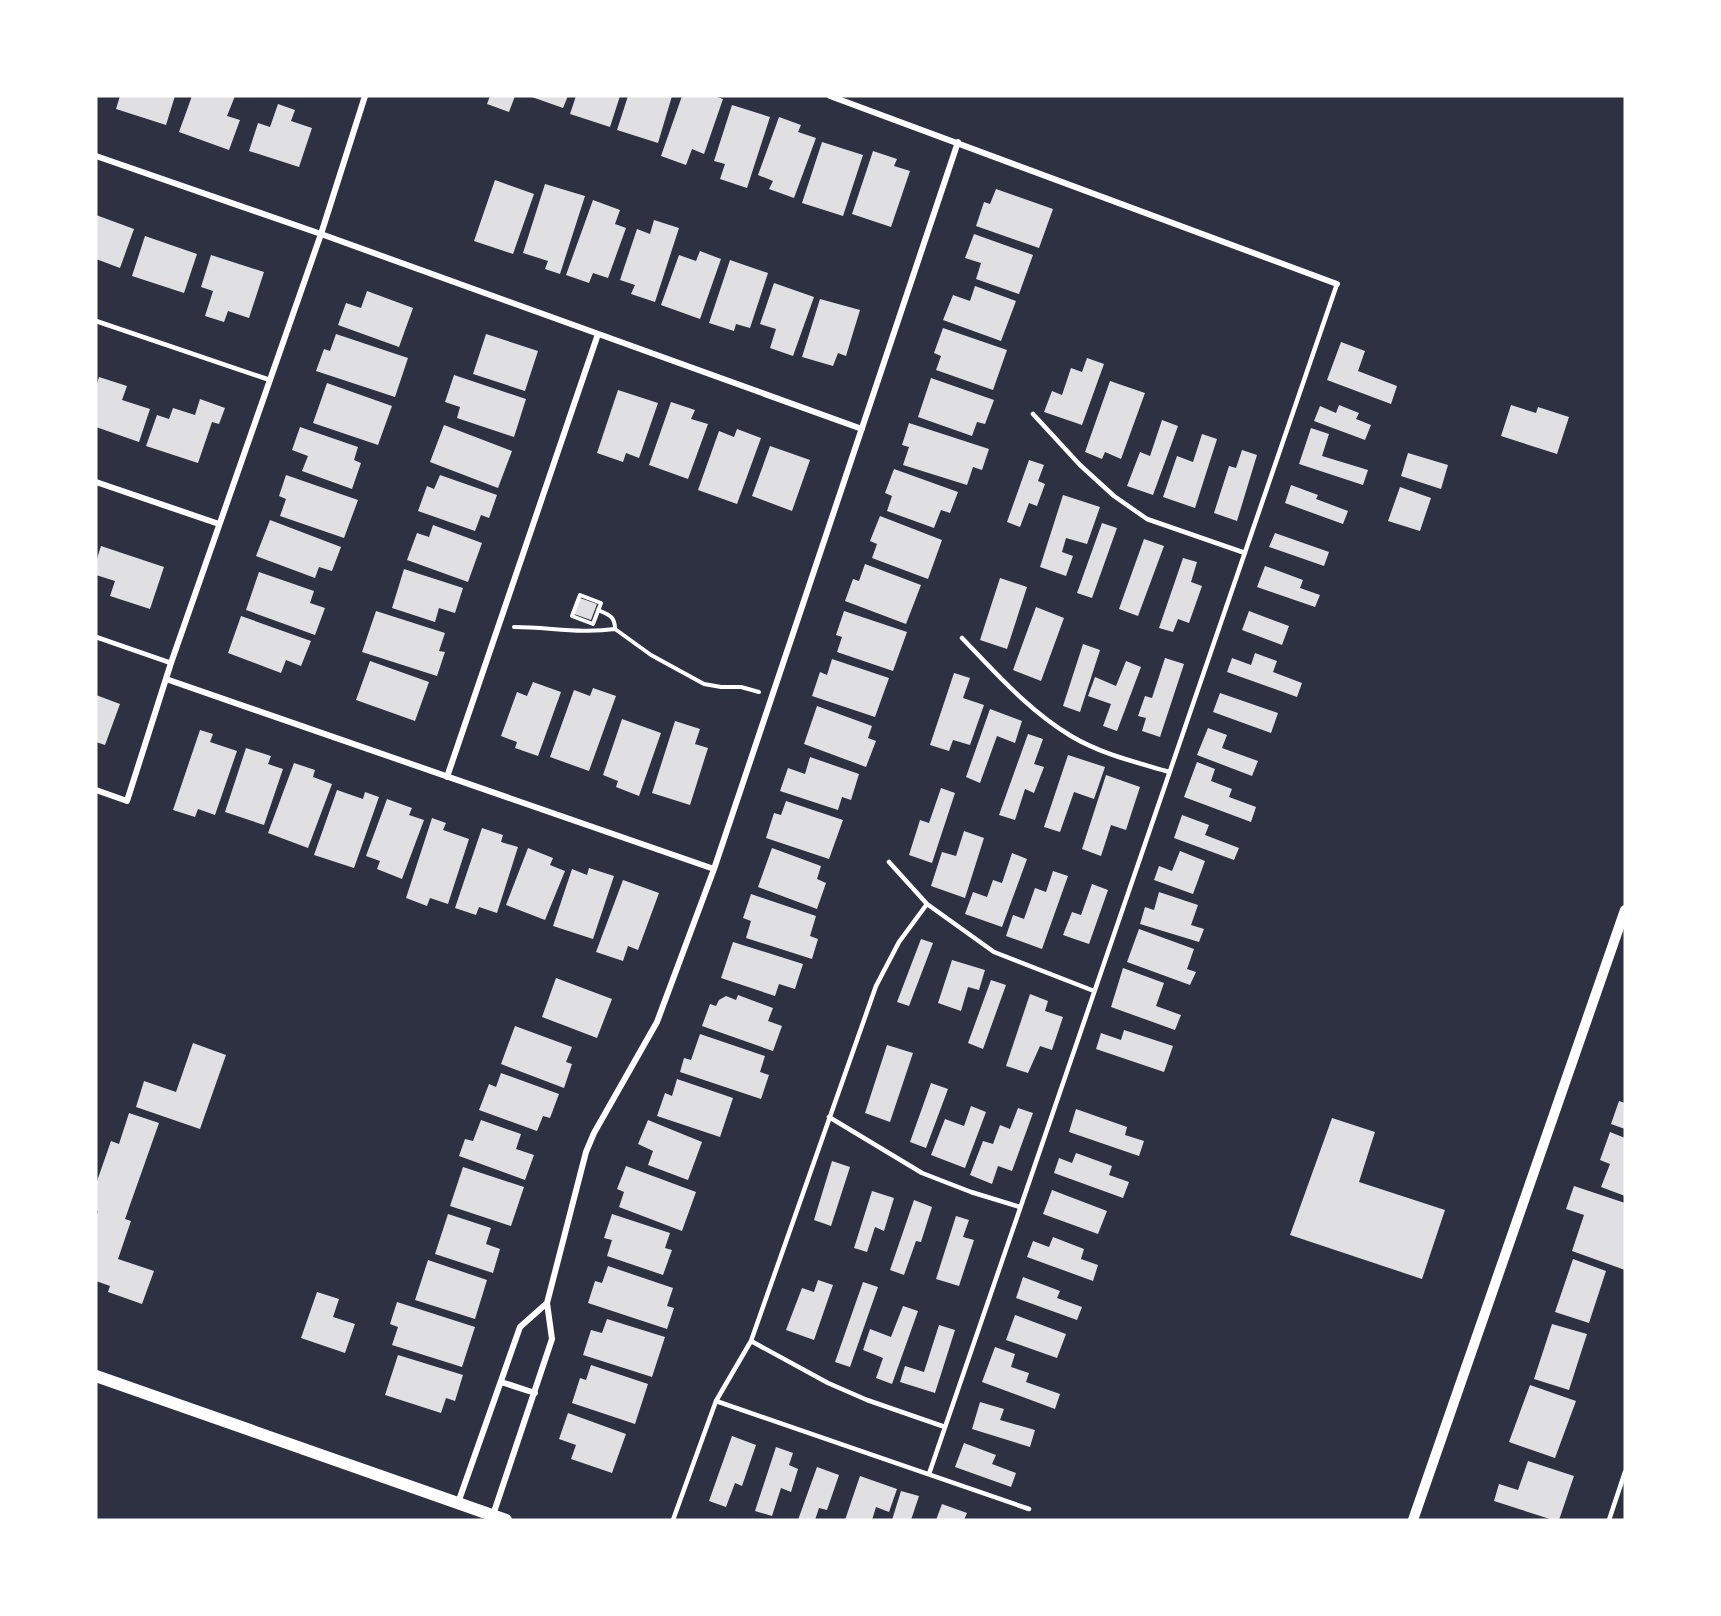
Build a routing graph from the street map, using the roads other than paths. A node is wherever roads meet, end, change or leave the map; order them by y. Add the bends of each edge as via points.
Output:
1 (365, 96) edge
2 (830, 96) edge
3 (958, 142) junction
4 (96, 156) edge
5 (321, 234) junction
6 (1337, 284) joint
7 (96, 321) edge
8 (598, 334) junction
9 (270, 380) junction
10 (1033, 414) dead end
11 (862, 429) junction
12 (96, 482) edge
13 (219, 524) junction
14 (1245, 553) junction
15 (96, 637) edge
16 (962, 638) dead end
17 (171, 663) junction
18 (166, 679) junction
19 (1169, 772) junction
20 (447, 777) junction
21 (96, 790) edge
22 (889, 862) dead end
23 (714, 869) junction
24 (927, 904) junction
25 (1625, 910) edge
26 (1094, 991) junction
27 (829, 1116) junction
28 (1020, 1207) junction
29 (547, 1303) junction
30 (751, 1341) junction
31 (96, 1376) edge
32 (501, 1382) junction
33 (535, 1393) junction
34 (716, 1401) junction
35 (945, 1427) junction
36 (1625, 1472) edge
37 (929, 1474) junction
38 (458, 1503) junction
39 (1029, 1509) dead end
40 (493, 1515) junction
41 (506, 1520) edge
42 (673, 1520) edge
43 (1413, 1520) edge
44 (1609, 1520) edge

1 - 5 street
2 - 3 street
3 - 6 street
3 - 11 street
4 - 5 street
5 - 8 street
5 - 9 street
6 - 14 lane
7 - 9 lane
8 - 11 street
8 - 20 street
9 - 13 street
10 - 14 lane via 1113,496 1147,519
11 - 23 street
12 - 13 street
13 - 17 street
14 - 19 lane
15 - 17 lane
16 - 19 lane via 1030,708 1072,736 1107,753
17 - 18 street
18 - 20 street
18 - 21 street via 127,801
19 - 26 lane
20 - 23 street
22 - 24 lane
23 - 29 street via 657,1022 586,1152
24 - 26 lane via 994,952
24 - 27 lane via 899,942 876,987
25 - 43 street
26 - 28 lane
27 - 28 lane via 922,1173
27 - 30 lane
28 - 35 lane
29 - 32 street via 520,1327
29 - 33 street via 552,1339
30 - 34 lane
30 - 35 lane via 835,1386
31 - 38 main road
32 - 33 street
32 - 38 street
33 - 40 street
34 - 37 lane
34 - 42 lane
35 - 37 lane
36 - 44 lane
37 - 39 lane
38 - 40 main road
40 - 41 main road

